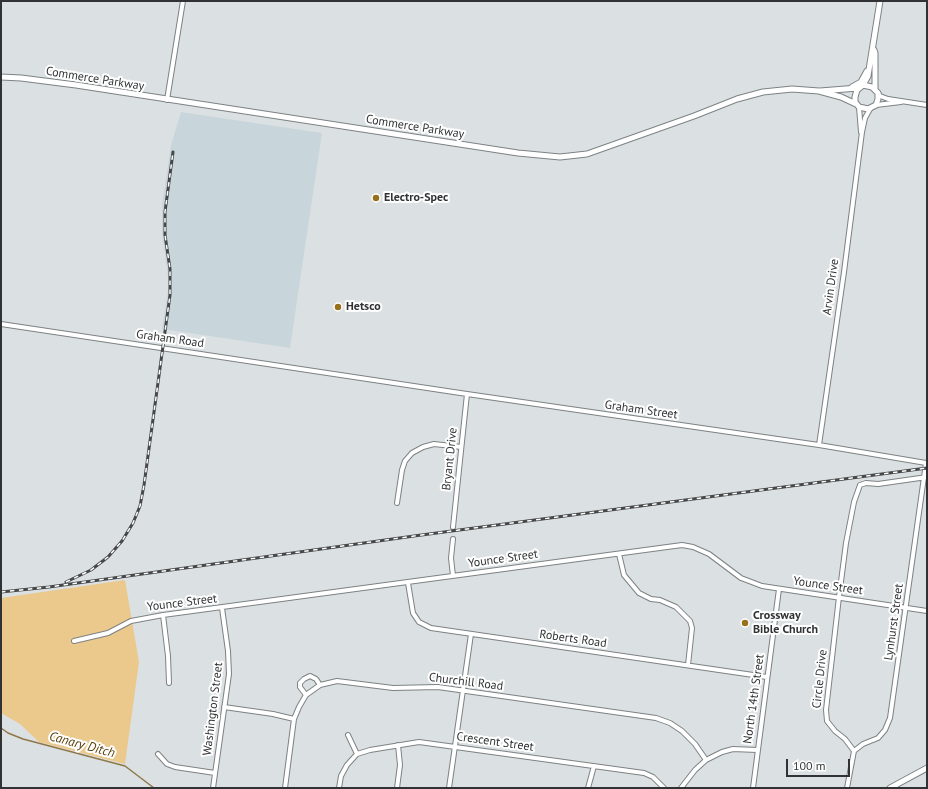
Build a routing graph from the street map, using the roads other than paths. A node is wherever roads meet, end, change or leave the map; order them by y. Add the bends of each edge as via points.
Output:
1 (183, 1) edge
2 (880, 1) edge
3 (874, 49) junction
4 (870, 63) junction
5 (1, 77) edge
6 (861, 87) junction
7 (847, 90) junction
8 (876, 91) junction
9 (819, 92) junction
10 (167, 100) junction
11 (901, 101) junction
12 (876, 105) junction
13 (927, 105) edge
14 (858, 106) junction
15 (870, 109) junction
16 (862, 132) junction
17 (1, 324) edge
18 (337, 374) joint
19 (467, 394) junction
20 (819, 445) junction
21 (461, 447) junction
22 (927, 463) edge
23 (926, 478) edge
24 (397, 503) dead end
25 (453, 527) dead end
26 (453, 539) dead end
27 (619, 554) junction
28 (453, 576) junction
29 (408, 583) junction
30 (779, 589) junction
31 (839, 597) junction
32 (222, 608) junction
33 (906, 608) junction
34 (927, 611) edge
35 (163, 615) junction
36 (471, 634) junction
37 (74, 642) dead end
38 (688, 665) junction
39 (767, 677) junction
40 (169, 683) dead end
41 (320, 685) junction
42 (464, 691) junction
43 (306, 695) junction
44 (224, 707) junction
45 (294, 719) junction
46 (348, 735) dead end
47 (398, 745) junction
48 (455, 746) junction
49 (757, 750) junction
50 (854, 751) junction
51 (158, 754) dead end
52 (357, 754) junction
53 (706, 760) junction
54 (594, 766) junction
55 (927, 768) edge
56 (215, 773) junction
57 (897, 786) edge
58 (213, 788) edge
59 (285, 788) edge
60 (339, 788) edge
61 (397, 788) edge
62 (449, 788) edge
63 (588, 788) edge
64 (664, 788) edge
65 (681, 788) edge
66 (753, 788) edge
67 (847, 788) edge
68 (890, 788) edge

1 - 10 street
2 - 3 street, Arvin Drive
3 - 4 street, Arvin Drive
3 - 8 street, Arvin Drive
4 - 6 street, Arvin Drive via 868,76
4 - 7 street via 861,82
5 - 10 street, Commerce Parkway via 68,84
6 - 7 street, Commerce Parkway
6 - 8 street via 869,86
6 - 14 street, Arvin Drive via 854,97
7 - 9 street, Commerce Parkway
8 - 11 street via 884,97
8 - 12 street, Arvin Drive
9 - 10 street, Commerce Parkway via 792,90 752,94 587,154 560,157 518,153
9 - 14 street, Commerce Parkway via 841,97
11 - 12 street
11 - 13 street
12 - 15 street
14 - 15 street
14 - 16 street, Arvin Drive
15 - 16 street, Arvin Drive
16 - 20 street, Arvin Drive
17 - 18 street, Graham Road
18 - 19 street, Graham Street
19 - 20 street, Graham Street
19 - 21 street, Bryant Drive
20 - 22 street, Graham Street
21 - 24 street via 434,444 412,453 402,470
21 - 25 street, Bryant Drive
22 - 23 street, Graham Street
23 - 31 street, Circle Drive via 860,485 846,543
23 - 33 street, Lynhurst Street
26 - 28 street
27 - 28 street, Younce Street
27 - 30 street, Younce Street via 682,545 693,547 709,554 741,578
27 - 38 street via 624,575 638,593 676,607 690,620 692,628
28 - 29 street, Younce Street
29 - 32 street, Younce Street
29 - 36 street, Roberts Road via 412,608 420,622 431,628
30 - 31 street, Younce Street
30 - 39 street, North 14th Street
31 - 33 street, Younce Street
31 - 50 street, Circle Drive via 826,710 827,722
32 - 35 street, Younce Street
32 - 44 street, Washington Street via 229,663
33 - 34 street, Younce Street
33 - 50 street, Lynhurst Street via 890,718 878,738
35 - 37 street, Younce Street via 131,620 108,633
35 - 40 street
36 - 38 street, Roberts Road
36 - 42 street
38 - 39 street, Roberts Road
39 - 49 street, North 14th Street
41 - 42 street, Churchill Road via 342,681 394,688 430,687
41 - 43 street, Churchill Road
41 - 43 street via 310,676 304,679 300,687
42 - 48 street
42 - 53 street, Churchill Road via 656,718 682,730 696,744
43 - 45 street, Churchill Road
44 - 45 street
44 - 56 street, Washington Street
45 - 59 street, Churchill Road
46 - 52 street
47 - 48 street, Crescent Street via 427,742
47 - 52 street, Crescent Street
47 - 61 street via 400,766
48 - 54 street, Crescent Street
48 - 62 street
49 - 53 street via 734,749
49 - 66 street, North 14th Street
50 - 67 street
51 - 56 street via 167,764 175,767
52 - 60 street via 341,776
53 - 65 street
54 - 63 street
54 - 64 street, Crescent Street via 644,773 654,777
55 - 57 street
56 - 58 street, Washington Street
57 - 68 street

